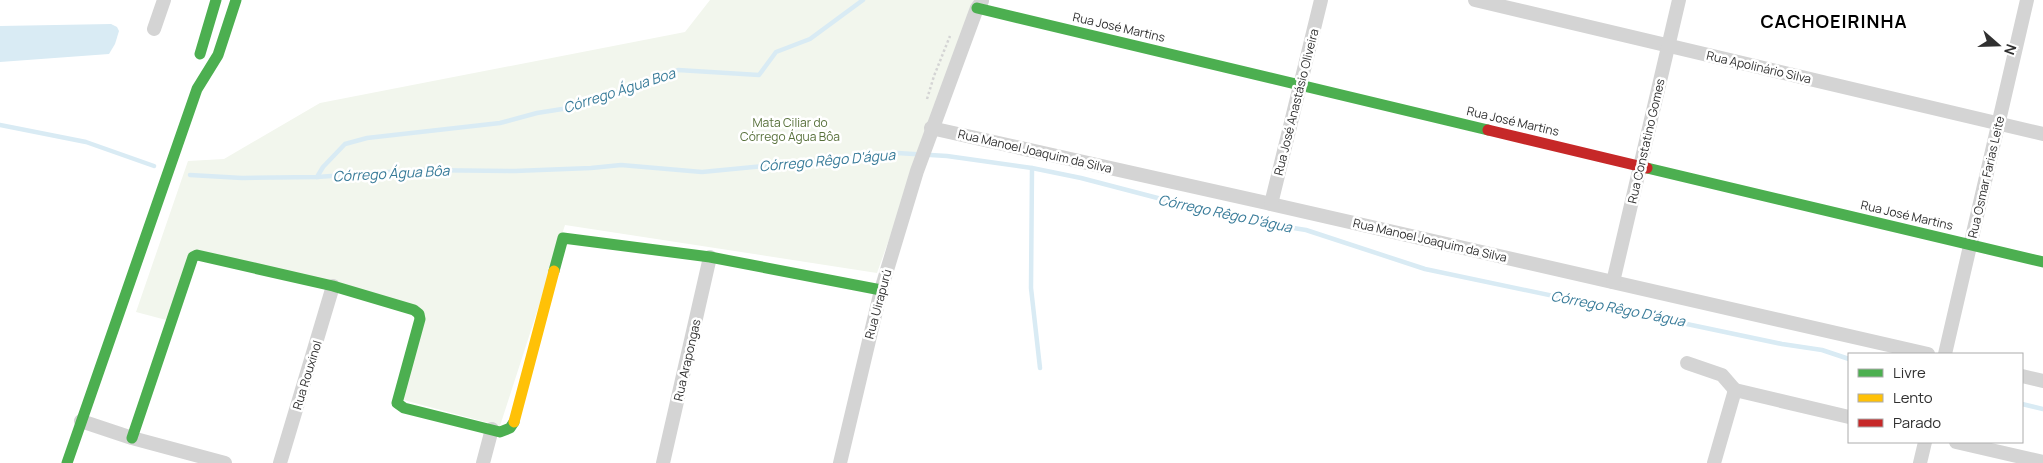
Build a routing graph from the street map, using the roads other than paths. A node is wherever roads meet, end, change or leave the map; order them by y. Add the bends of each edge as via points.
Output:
1 (164, 0) edge
2 (216, 0) edge
3 (236, 0) edge
4 (1321, 0) edge
5 (1475, 0) edge
6 (1679, 0) edge
7 (2027, 0) edge
8 (980, 4) edge
9 (154, 28) dead end
10 (1668, 46) junction
11 (1301, 84) junction
12 (197, 89) junction
13 (1999, 124) junction
14 (931, 128) junction
15 (2043, 134) edge
16 (1640, 165) junction
17 (1271, 204) junction
18 (1970, 244) junction
19 (712, 257) junction
20 (2043, 262) edge
21 (1613, 282) junction
22 (333, 286) junction
23 (880, 290) junction
24 (1924, 353) edge
25 (1945, 353) edge
26 (1687, 363) dead end
27 (2023, 376) edge
28 (2043, 381) edge
29 (1735, 390) junction
30 (1848, 417) edge
31 (82, 421) junction
32 (492, 429) junction
33 (132, 438) junction
34 (1925, 443) edge
35 (1960, 443) edge
36 (2043, 462) edge
37 (67, 463) edge
38 (225, 463) edge
39 (280, 463) edge
40 (483, 463) edge
41 (663, 463) edge
42 (840, 463) edge
43 (1714, 463) edge
44 (1920, 463) edge

1 - 9 street
2 - 12 main road via 200,53
3 - 12 main road via 218,55
4 - 11 street, Rua José Anastásio Oliveira
5 - 10 street, Rua Apolinário Silva
6 - 10 street, Rua Constatino Gomes
7 - 13 street, Rua Osmar Farias Leite
8 - 11 main road, Rua José Martins
8 - 14 street, Rua Uirapurú
10 - 13 street, Rua Apolinário Silva
10 - 16 street, Rua Constatino Gomes
11 - 16 main road, Rua José Martins
11 - 17 street, Rua José Anastásio Oliveira
12 - 31 main road
13 - 15 street, Rua Apolinário Silva
13 - 18 street, Rua Osmar Farias Leite
14 - 17 street, Rua Manoel Joaquim da Silva
14 - 23 street, Rua Uirapurú
16 - 18 main road, Rua José Martins
16 - 21 street, Rua Constatino Gomes
17 - 21 street, Rua Manoel Joaquim da Silva
18 - 20 main road, Rua José Martins
18 - 25 street, Rua Osmar Farias Leite
19 - 23 main road
19 - 32 main road via 563,238 513,426 507,431
19 - 41 street, Rua Arapongas
21 - 24 street, Rua Manoel Joaquim da Silva
22 - 32 main road via 419,314 397,404 399,407
22 - 33 main road via 201,254 193,257
22 - 39 street, Rua Rouxinol
23 - 42 street, Rua Uirapurú
26 - 29 street via 1722,375
27 - 28 street
29 - 30 street
29 - 43 street
31 - 33 street
31 - 37 main road
32 - 40 street
33 - 38 street
34 - 44 street
35 - 36 street

